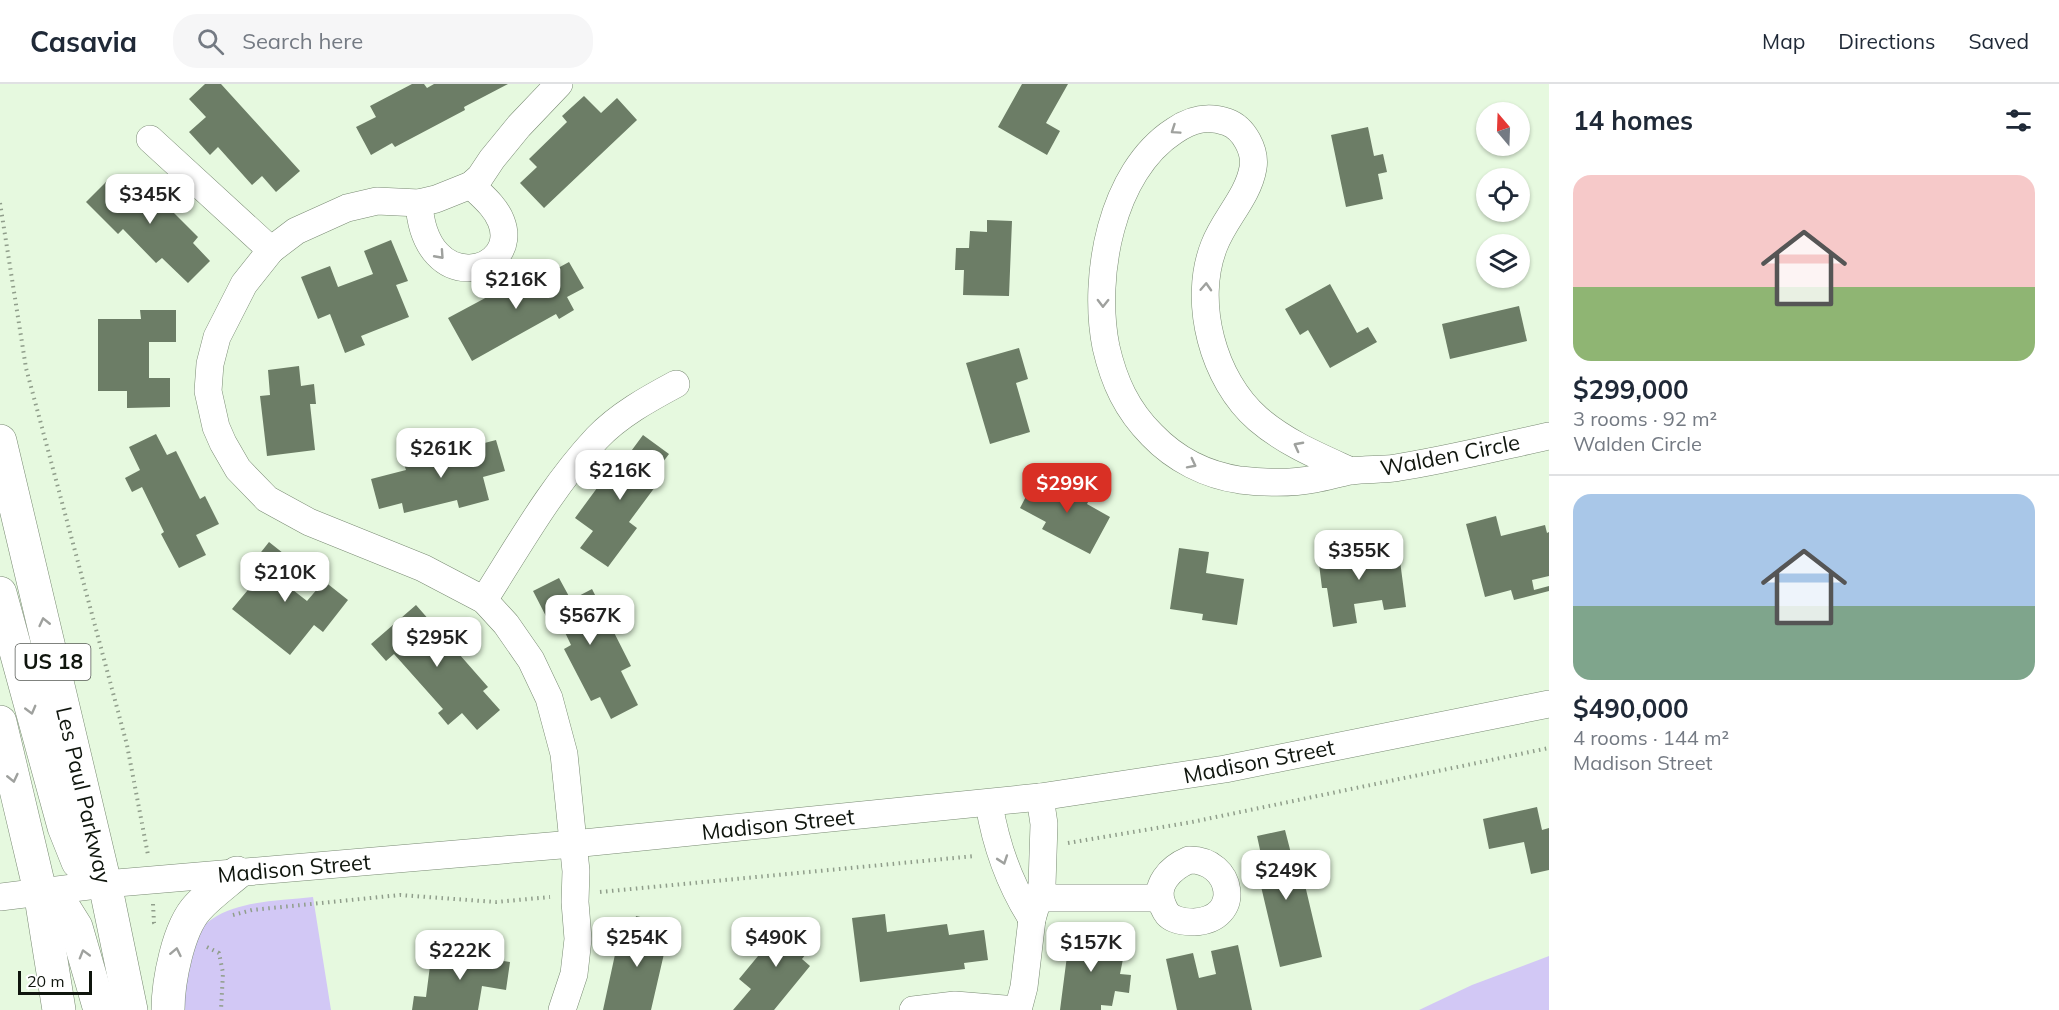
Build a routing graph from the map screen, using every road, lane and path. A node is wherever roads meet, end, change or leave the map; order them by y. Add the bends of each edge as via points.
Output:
1 (559, 84) edge
2 (150, 139) dead end
3 (471, 185) junction
4 (0, 203) edge
5 (420, 203) junction
6 (271, 250) junction
7 (675, 384) dead end
8 (1549, 436) edge
9 (0, 441) edge
10 (1351, 471) junction
11 (0, 593) edge
12 (484, 600) junction
13 (1549, 704) edge
14 (0, 722) edge
15 (1549, 748) edge
16 (1040, 798) junction
17 (989, 804) junction
18 (142, 826) dead end
19 (573, 844) junction
20 (1043, 846) junction
21 (1001, 853) junction
22 (237, 873) junction
23 (105, 884) junction
24 (40, 891) junction
25 (575, 894) junction
26 (0, 897) edge
27 (1159, 898) dead end
28 (1035, 909) junction
29 (225, 918) dead end
30 (204, 945) dead end
31 (59, 1010) edge
32 (100, 1010) edge
33 (131, 1010) edge
34 (168, 1010) edge
35 (221, 1010) edge
36 (562, 1010) edge
37 (913, 1010) edge
38 (1018, 1010) edge

1 - 3 street
2 - 6 street
3 - 5 street
5 -> 3 street via 421,220 440,258 465,269 480,266 498,254 504,242 495,209
4 - 18 path via 26,368 127,745
5 - 6 street via 377,201 347,208 296,231
6 - 12 street via 244,284 217,337 210,364 208,391 216,427 238,469 267,499 309,522 423,567
7 - 12 street via 635,406 597,437 540,513
8 - 10 street, Walden Circle via 1394,468
23 -> 9 main road, Les Paul Parkway / US 18
10 -> 10 street, Walden Circle via 1287,440 1257,418 1239,398 1221,366 1205,313 1208,269 1213,248 1252,172 1252,154 1245,137 1230,123 1209,118 1185,123 1165,136 1140,164 1122,198 1103,276 1102,312 1114,378 1129,409 1162,445 1194,466 1237,479 1279,484
11 -> 23 main road via 64,827 78,862
12 - 19 street via 531,660 549,698 564,754
13 - 16 street, Madison Street via 1225,770
14 -> 24 main road
15 - 20 path via 1192,822
16 - 17 street, Madison Street
16 - 20 street
17 - 19 street, Madison Street
17 - 21 street
19 - 22 street, Madison Street
19 - 25 street
20 - 28 street via 1042,885
21 - 25 path
21 -> 28 street via 1016,895
22 - 23 street, Madison Street
34 -> 22 main road via 177,946 182,936 196,909
23 - 24 street, Madison Street
23 - 33 main road, Les Paul Parkway / US 18
24 - 26 street, Madison Street
24 - 31 main road
32 -> 24 main road via 76,927 61,903
25 - 29 path via 496,902 400,895 252,910
25 - 36 street via 578,939 574,974
27 - 28 street
28 - 38 street
30 - 35 path via 219,952 223,974
37 - 38 street via 955,1005

